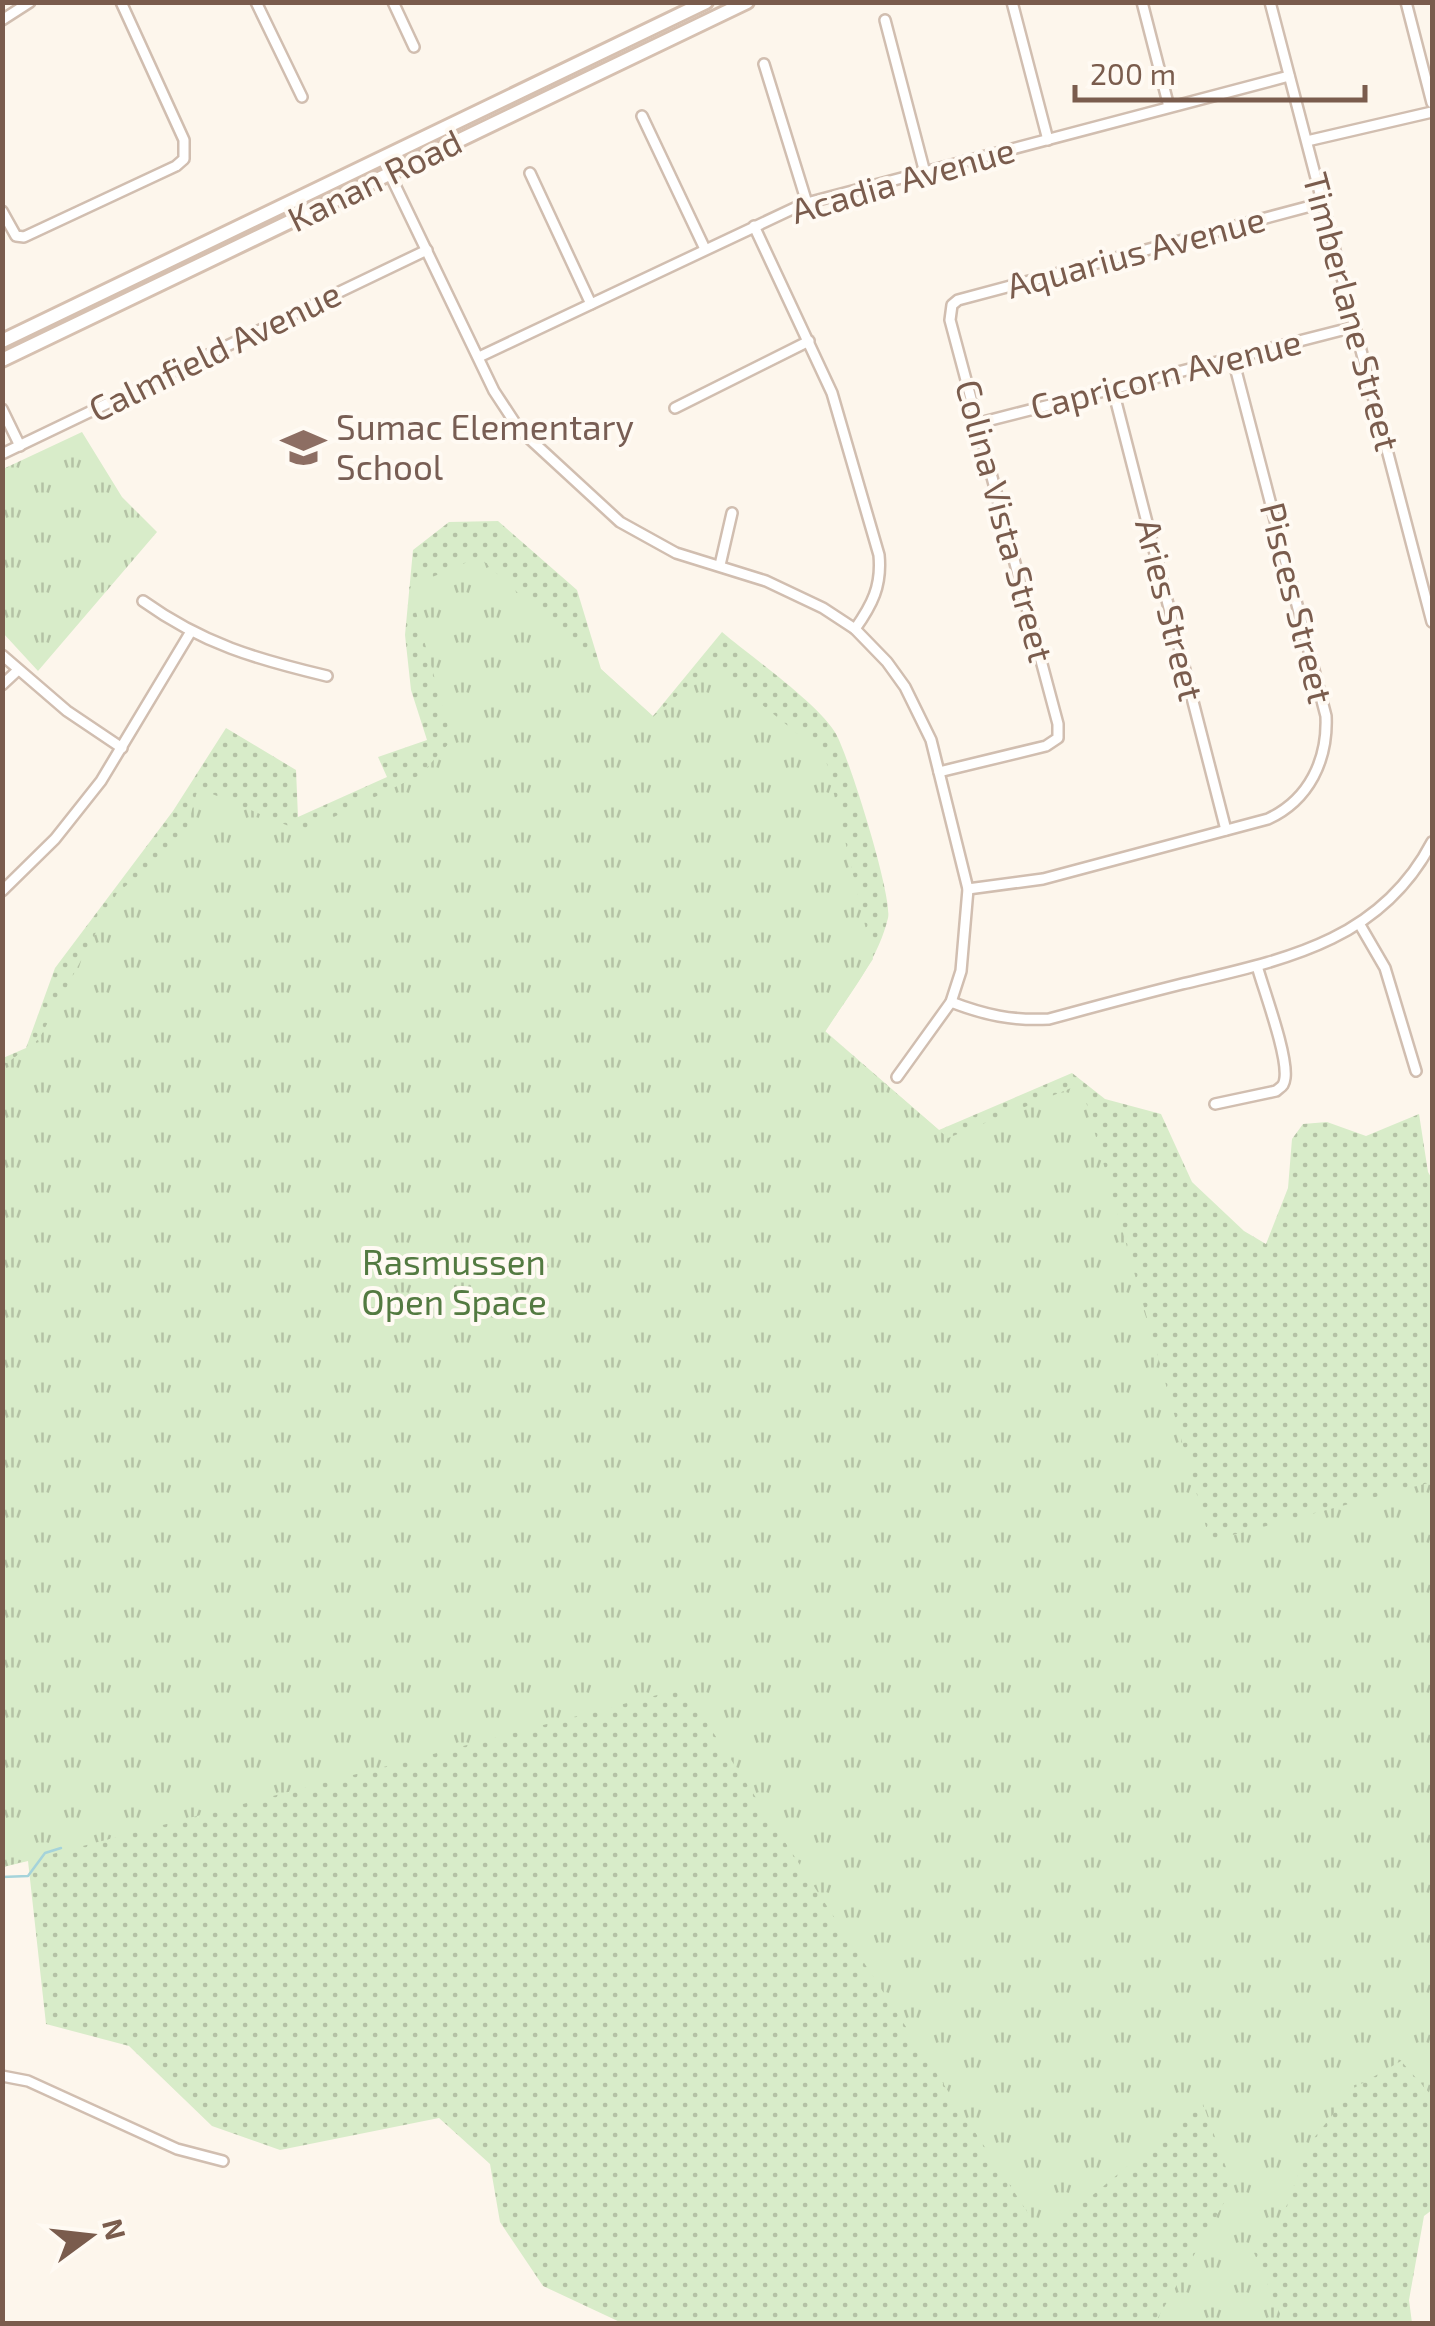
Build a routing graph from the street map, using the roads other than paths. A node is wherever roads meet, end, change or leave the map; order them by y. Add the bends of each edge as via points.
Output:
1 (30, 2) edge
2 (121, 2) edge
3 (256, 2) edge
4 (392, 2) edge
5 (706, 2) edge
6 (747, 2) edge
7 (1012, 2) edge
8 (1142, 2) edge
9 (1270, 2) edge
10 (1406, 2) edge
11 (2, 20) edge
12 (885, 20) dead end
13 (414, 47) dead end
14 (764, 64) dead end
15 (1289, 76) junction
16 (302, 98) dead end
17 (1432, 102) edge
18 (1169, 108) junction
19 (1432, 112) edge
20 (642, 116) dead end
21 (1048, 140) junction
22 (1307, 142) junction
23 (382, 158) junction
24 (530, 173) dead end
25 (925, 173) junction
26 (390, 174) junction
27 (807, 203) junction
28 (1322, 203) junction
29 (2, 211) edge
30 (754, 226) junction
31 (427, 250) junction
32 (705, 250) junction
33 (591, 304) junction
34 (952, 305) joint
35 (1354, 327) junction
36 (2, 341) edge
37 (809, 341) junction
38 (479, 357) junction
39 (2, 360) edge
40 (1233, 360) junction
41 (1113, 390) junction
42 (675, 408) dead end
43 (2, 409) edge
44 (979, 423) junction
45 (20, 446) junction
46 (2, 454) edge
47 (732, 512) dead end
48 (720, 565) junction
49 (142, 602) dead end
50 (1432, 622) edge
51 (856, 630) junction
52 (190, 633) junction
53 (2, 655) edge
54 (17, 670) junction
55 (327, 676) dead end
56 (2, 685) edge
57 (122, 748) junction
58 (939, 772) junction
59 (1226, 830) junction
60 (1432, 842) edge
61 (968, 890) junction
62 (2, 892) edge
63 (1360, 925) junction
64 (1257, 966) junction
65 (951, 1002) junction
66 (1416, 1071) dead end
67 (897, 1077) dead end
68 (1215, 1104) dead end
69 (2, 2076) edge
70 (223, 2161) dead end

1 - 11 street
2 - 29 street via 184,140 184,159 36,233 16,236
3 - 16 street
4 - 13 street
5 - 23 main road, Kanan Road
6 - 26 main road, Kanan Road
7 - 21 street
8 - 18 street
9 - 15 street, Timberlane Street
10 - 17 street
12 - 25 street
14 - 27 street
15 - 18 street, Acadia Avenue
15 - 22 street, Timberlane Street
18 - 21 street, Acadia Avenue
19 - 22 street
20 - 32 street
21 - 25 street, Acadia Avenue
22 - 28 street, Timberlane Street
23 - 26 street
23 - 36 main road, Kanan Road
24 - 33 street
25 - 27 street, Acadia Avenue
26 - 31 street
26 - 39 main road, Kanan Road
27 - 30 street, Acadia Avenue
28 - 34 street, Aquarius Avenue
28 - 35 street, Timberlane Street
30 - 32 street, Acadia Avenue
30 - 37 street
31 - 38 street
31 - 45 street, Calmfield Avenue
32 - 33 street, Acadia Avenue
33 - 38 street, Acadia Avenue
34 - 44 street, Colina Vista Street via 950,320
35 - 40 street, Capricorn Avenue
35 - 50 street, Timberlane Street
37 - 42 street
37 - 51 street via 832,393 879,555 881,578
38 - 48 street via 519,429 620,522 648,541
40 - 41 street, Capricorn Avenue
40 - 59 street, Pisces Street via 1327,738 1309,784 1286,811
41 - 44 street, Capricorn Avenue
41 - 59 street, Aries Street
43 - 45 street
44 - 58 street, Colina Vista Street via 1058,738
45 - 46 street, Calmfield Avenue
47 - 48 street
48 - 51 street via 823,608
49 - 52 street
51 - 58 street via 906,687
52 - 55 street
52 - 57 street
53 - 54 street
54 - 56 street
54 - 57 street
57 - 62 street via 55,839
58 - 61 street
59 - 61 street, Pisces Street via 1043,879
60 - 63 street via 1411,876
61 - 65 street via 961,970
63 - 64 street
63 - 66 street via 1390,980
64 - 65 street via 1049,1019 988,1016
64 - 68 street via 1286,1075 1276,1091
65 - 67 street
69 - 70 street

